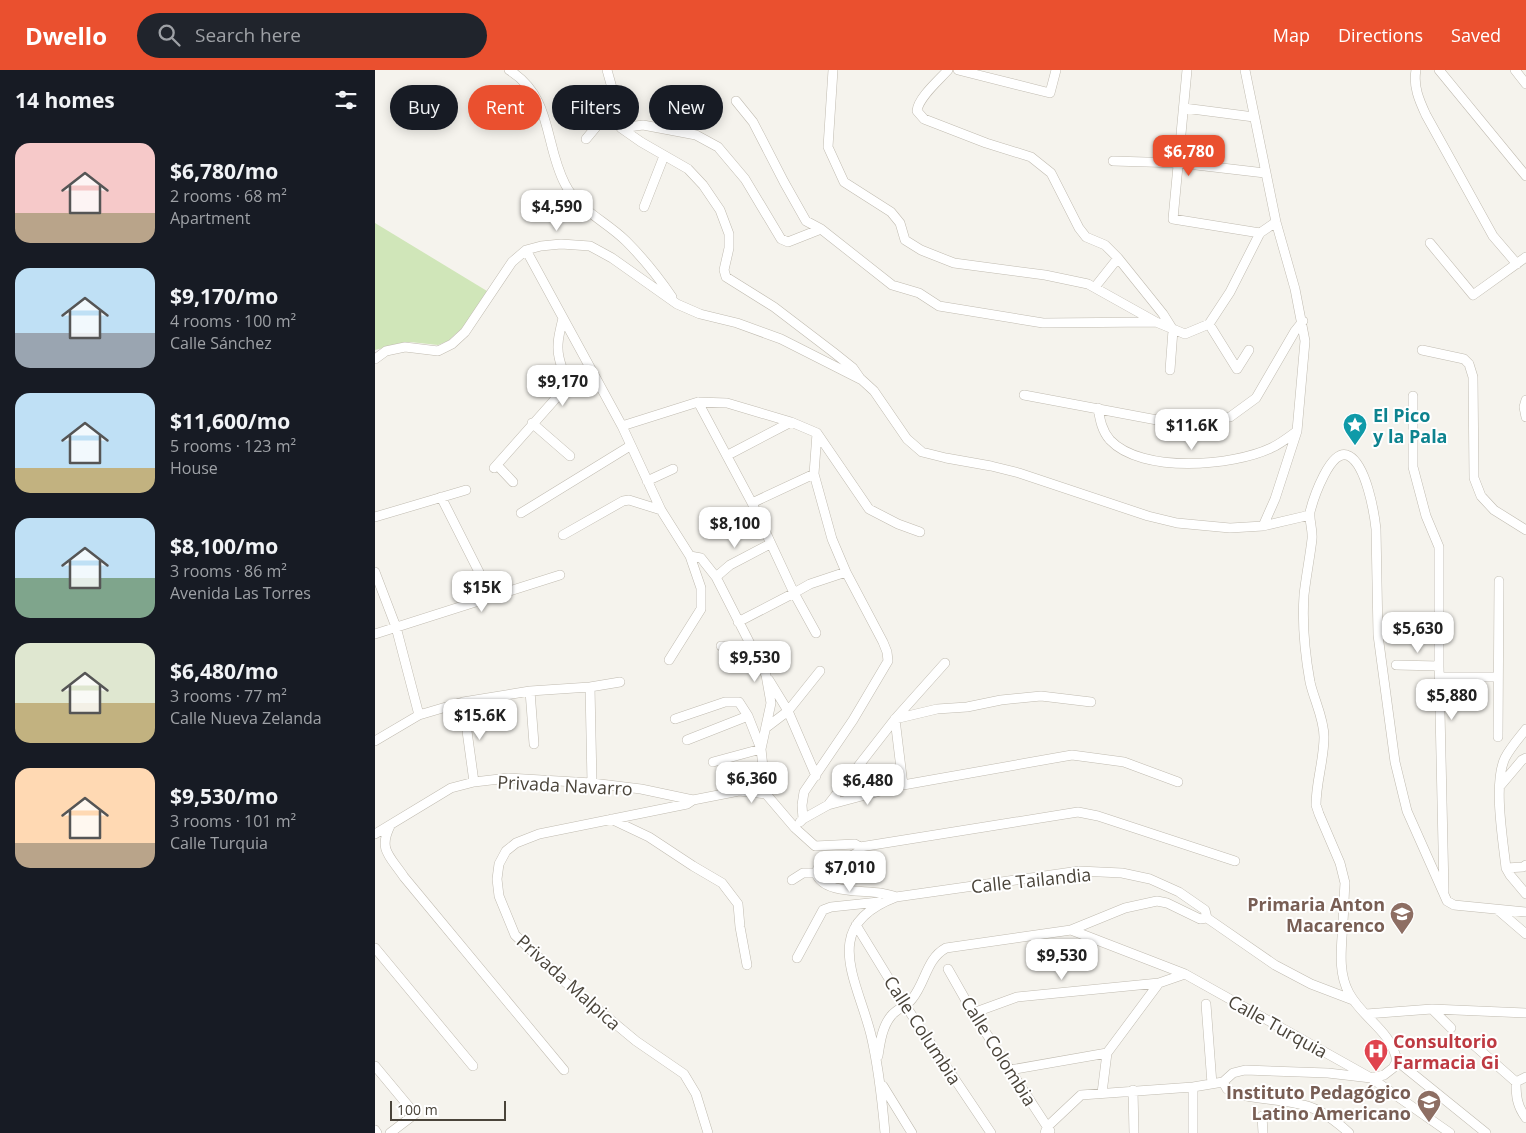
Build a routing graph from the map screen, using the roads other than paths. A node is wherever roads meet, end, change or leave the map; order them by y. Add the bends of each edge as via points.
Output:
1 (509, 70) edge
2 (607, 70) edge
3 (833, 70) edge
4 (948, 70) edge
5 (958, 70) edge
6 (1056, 70) edge
7 (1187, 70) edge
8 (1245, 70) edge
9 (1416, 70) edge
10 (1439, 70) edge
11 (1515, 70) edge
12 (1526, 84) edge
13 (611, 85) edge
14 (736, 101) dead end
15 (1184, 108) junction
16 (1254, 117) junction
17 (639, 126) edge
18 (593, 130) edge
19 (624, 130) edge
20 (586, 138) dead end
21 (664, 156) junction
22 (1113, 161) dead end
23 (1179, 164) junction
24 (1265, 173) junction
25 (1526, 176) edge
26 (644, 207) dead end
27 (1276, 222) junction
28 (821, 229) junction
29 (1261, 233) junction
30 (1430, 243) dead end
31 (526, 250) junction
32 (1526, 257) edge
33 (1118, 258) junction
34 (1517, 264) junction
35 (1095, 287) junction
36 (677, 304) junction
37 (563, 318) junction
38 (1303, 321) junction
39 (1156, 322) junction
40 (1209, 324) junction
41 (1173, 330) junction
42 (1249, 350) dead end
43 (1421, 350) dead end
44 (375, 359) edge
45 (1169, 370) dead end
46 (862, 380) junction
47 (1024, 396) dead end
48 (1413, 396) dead end
49 (1526, 400) edge
50 (698, 402) junction
51 (1097, 408) junction
52 (1526, 417) edge
53 (791, 422) junction
54 (532, 423) junction
55 (622, 426) junction
56 (1297, 432) junction
57 (817, 434) junction
58 (630, 446) junction
59 (728, 455) junction
60 (570, 456) dead end
61 (673, 469) dead end
62 (814, 474) junction
63 (647, 481) junction
64 (513, 482) dead end
65 (466, 490) dead end
66 (441, 497) junction
67 (752, 503) junction
68 (661, 510) junction
69 (521, 513) dead end
70 (1310, 515) junction
71 (375, 517) edge
72 (1263, 526) junction
73 (1526, 530) edge
74 (920, 532) dead end
75 (563, 535) dead end
76 (770, 544) junction
77 (691, 556) junction
78 (375, 572) edge
79 (479, 572) dead end
80 (846, 572) junction
81 (559, 575) dead end
82 (716, 576) junction
83 (1499, 581) dead end
84 (794, 593) junction
85 (738, 622) junction
86 (396, 627) junction
87 (816, 633) dead end
88 (375, 634) edge
89 (721, 646) dead end
90 (751, 647) junction
91 (669, 660) dead end
92 (945, 663) dead end
93 (1396, 665) dead end
94 (1439, 666) junction
95 (819, 671) dead end
96 (766, 675) junction
97 (1439, 677) junction
98 (1497, 677) junction
99 (620, 682) dead end
100 (590, 687) junction
101 (530, 691) junction
102 (463, 702) junction
103 (1091, 702) dead end
104 (788, 711) junction
105 (419, 716) junction
106 (748, 716) junction
107 (675, 719) dead end
108 (895, 719) junction
109 (767, 727) junction
110 (1526, 729) edge
111 (1498, 738) dead end
112 (687, 740) dead end
113 (375, 741) edge
114 (534, 744) dead end
115 (761, 749) junction
116 (1526, 758) edge
117 (713, 762) dead end
118 (816, 776) junction
119 (474, 782) junction
120 (1178, 782) dead end
121 (592, 783) junction
122 (903, 785) junction
123 (1500, 786) junction
124 (767, 794) junction
125 (693, 800) junction
126 (827, 805) junction
127 (611, 818) junction
128 (803, 819) junction
129 (391, 823) junction
130 (795, 828) junction
131 (375, 834) edge
132 (860, 847) junction
133 (1235, 861) dead end
134 (1526, 865) edge
135 (1506, 868) junction
136 (815, 873) junction
137 (792, 880) dead end
138 (1526, 894) edge
139 (1444, 896) junction
140 (895, 897) junction
141 (882, 902) junction
142 (1498, 910) junction
143 (1526, 912) edge
144 (1207, 918) junction
145 (856, 925) junction
146 (1071, 930) junction
147 (1526, 934) edge
148 (375, 948) edge
149 (797, 958) dead end
150 (747, 965) dead end
151 (948, 969) dead end
152 (1185, 974) junction
153 (1159, 982) junction
154 (1353, 1000) junction
155 (1206, 1004) dead end
156 (905, 1005) junction
157 (1433, 1009) junction
158 (973, 1013) junction
159 (1526, 1013) edge
160 (1366, 1014) junction
161 (1451, 1028) dead end
162 (1474, 1045) dead end
163 (1107, 1053) junction
164 (877, 1061) junction
165 (1397, 1061) junction
166 (375, 1066) edge
167 (473, 1066) dead end
168 (564, 1070) dead end
169 (1010, 1070) junction
170 (1526, 1077) edge
171 (1371, 1078) junction
172 (1223, 1082) junction
173 (1516, 1082) junction
174 (881, 1083) junction
175 (1212, 1084) junction
176 (1193, 1087) junction
177 (1133, 1090) junction
178 (1102, 1093) junction
179 (1262, 1116) dead end
180 (1526, 1118) edge
181 (1437, 1128) edge
182 (375, 1130) edge
183 (1048, 1131) edge
184 (377, 1133) edge
185 (390, 1133) edge
186 (708, 1133) edge
187 (885, 1133) edge
188 (912, 1133) edge
189 (991, 1133) edge
190 (1133, 1133) edge
191 (1193, 1133) edge
192 (1263, 1133) edge
193 (1349, 1133) edge
194 (1450, 1133) edge
195 (1486, 1133) edge

1 - 36 street via 523,80 539,102 565,185 580,204 625,240
2 - 13 street
3 - 35 street via 828,147 844,182 891,212 900,223 905,240 954,263 1045,274
4 - 33 street via 918,106 917,112 924,118 1031,157 1051,173 1079,228
5 - 6 street via 1050,92
7 - 15 street
8 - 16 street
9 - 34 street via 1414,79 1426,115 1493,236
10 - 25 street
11 - 12 street
14 - 28 street via 753,122 807,221
15 - 16 street
15 - 23 street
16 - 24 street
17 - 28 street via 696,135 719,147 745,179 781,239 788,242
18 - 20 street
19 - 21 street
21 - 26 street
21 - 46 street via 693,174 720,210 729,234 726,277 774,307 853,368
22 - 23 street
23 - 24 street
23 - 29 street via 1173,219
24 - 27 street
27 - 29 street
27 - 38 street
28 - 39 street via 892,285 919,293 939,306 1043,323
29 - 40 street
30 - 34 street via 1473,295
31 - 36 street via 561,244 590,246
31 - 37 street
31 - 44 street via 512,262 465,332 452,344 438,350 405,348 386,351
32 - 34 street
33 - 35 street
33 - 41 street
35 - 39 street
36 - 46 street via 781,339
37 - 54 street via 558,339 565,388
37 - 55 street
38 - 51 street via 1256,398 1230,417 1173,423
38 - 56 street via 1305,341
39 - 41 street
40 - 41 street via 1185,334
40 - 42 street via 1237,369
41 - 45 street
43 - 73 street via 1465,359 1469,364 1473,377 1474,478 1481,496 1494,510
46 - 72 street via 874,391 907,439 922,452 1019,473 1177,523 1230,528
47 - 51 street
48 - 94 street via 1413,467 1426,516 1439,547
49 - 52 street
50 - 53 street via 727,403
50 - 55 street
50 - 59 street
51 - 56 street via 1102,429 1111,440 1125,452 1146,460 1221,462 1273,448
53 - 57 street
53 - 59 street
54 - 60 street
54 - 64 street via 495,466
55 - 58 street
56 - 72 street
57 - 62 street
57 - 74 street via 869,509
58 - 63 street
58 - 69 street
59 - 67 street
61 - 63 street
62 - 67 street
62 - 80 street via 832,539
63 - 68 street
65 - 66 street
66 - 71 street
66 - 79 street
67 - 76 street
68 - 75 street via 629,500
68 - 77 street
70 - 72 street
70 - 139 street via 1314,497 1329,465 1338,456 1350,456 1360,468 1374,512 1378,635 1395,762 1407,811
70 - 154 street via 1313,536 1304,595 1304,641 1311,684 1325,735 1316,805 1343,872 1341,960
76 - 82 street
76 - 84 street
77 - 82 street via 701,558
77 - 91 street via 701,588 701,609
78 - 86 street
80 - 84 street
80 - 118 street via 883,642 888,661
81 - 86 street
82 - 85 street
83 - 98 street
84 - 85 street
84 - 87 street
85 - 90 street
86 - 88 street
86 - 105 street
89 - 90 street
90 - 96 street
92 - 108 street
93 - 94 street
94 - 97 street
95 - 104 street
96 - 104 street
96 - 109 street via 771,703
97 - 98 street
97 - 139 street
98 - 111 street
99 - 100 street
100 - 101 street
100 - 121 street
101 - 102 street
101 - 114 street
102 - 105 street
102 - 119 street
103 - 108 street via 1041,696 937,709
104 - 109 street
104 - 118 street
105 - 113 street
106 - 107 street via 739,702 725,702
106 - 112 street
106 - 115 street
108 - 122 street
108 - 126 street
109 - 115 street
110 - 123 street via 1506,758
115 - 117 street
115 - 124 street
116 - 123 street
118 - 128 street via 804,792
119 - 121 street, Privada Navarro via 508,778
119 - 129 street, Privada Navarro via 451,788
120 - 122 street via 1124,762 1072,755
121 - 125 street, Privada Navarro
122 - 126 street
123 - 135 street
124 - 125 street, Privada Navarro via 739,791
124 - 130 street
125 - 127 street, Privada Malpica via 687,804
126 - 128 street
127 - 150 street via 649,837 722,882 738,904
127 - 186 street, Privada Malpica via 539,834 516,843 506,851 499,864 499,896 515,935 636,1041 684,1074 696,1094
128 - 130 street
129 - 131 street, Privada Navarro
129 - 168 street via 384,847 404,877
130 - 132 street via 815,846 855,844
132 - 133 street via 1078,812
132 - 136 street via 853,855 818,868
134 - 135 street
135 - 138 street
136 - 137 street via 803,873
136 - 140 street via 818,879 834,887
139 - 142 street via 1453,905
140 - 141 street, Calle Tailandia
140 - 144 street, Calle Tailandia via 1079,872 1122,872 1150,879 1179,892 1205,910
141 - 145 street via 865,913
141 - 149 street via 823,910
142 - 143 street
142 - 147 street
144 - 146 street via 1200,920 1157,901 1125,908
144 - 154 street, Calle Tailandia via 1275,965 1311,984
145 - 156 street, Calle Columbia
145 - 164 street via 850,942 849,961
146 - 152 street, Calle Turquia
146 - 156 street via 946,948 937,953 913,998
148 - 167 street
151 - 158 street, Calle Colombia
152 - 153 street
152 - 171 street, Calle Turquia
153 - 158 street via 1017,997
153 - 163 street
154 - 160 street
155 - 175 street
156 - 164 street via 891,1015 883,1032
156 - 189 street, Calle Columbia
157 - 159 street
157 - 160 street
157 - 161 street
158 - 169 street, Calle Colombia
160 - 165 street via 1395,1049
162 - 173 street
163 - 169 street
163 - 178 street
164 - 174 street
165 - 171 street via 1384,1075
165 - 195 street
166 - 185 street via 415,1114
169 - 183 street, Calle Colombia
170 - 173 street
171 - 172 street via 1245,1070 1233,1073
171 - 181 street, Calle Turquia
172 - 175 street
172 - 193 street via 1234,1093 1304,1105 1327,1116
173 - 180 street via 1516,1098
174 - 187 street
174 - 188 street
175 - 176 street
176 - 177 street
176 - 191 street
177 - 178 street
177 - 190 street
178 - 183 street via 1081,1095
179 - 192 street
181 - 194 street, Calle Turquia
182 - 184 street

